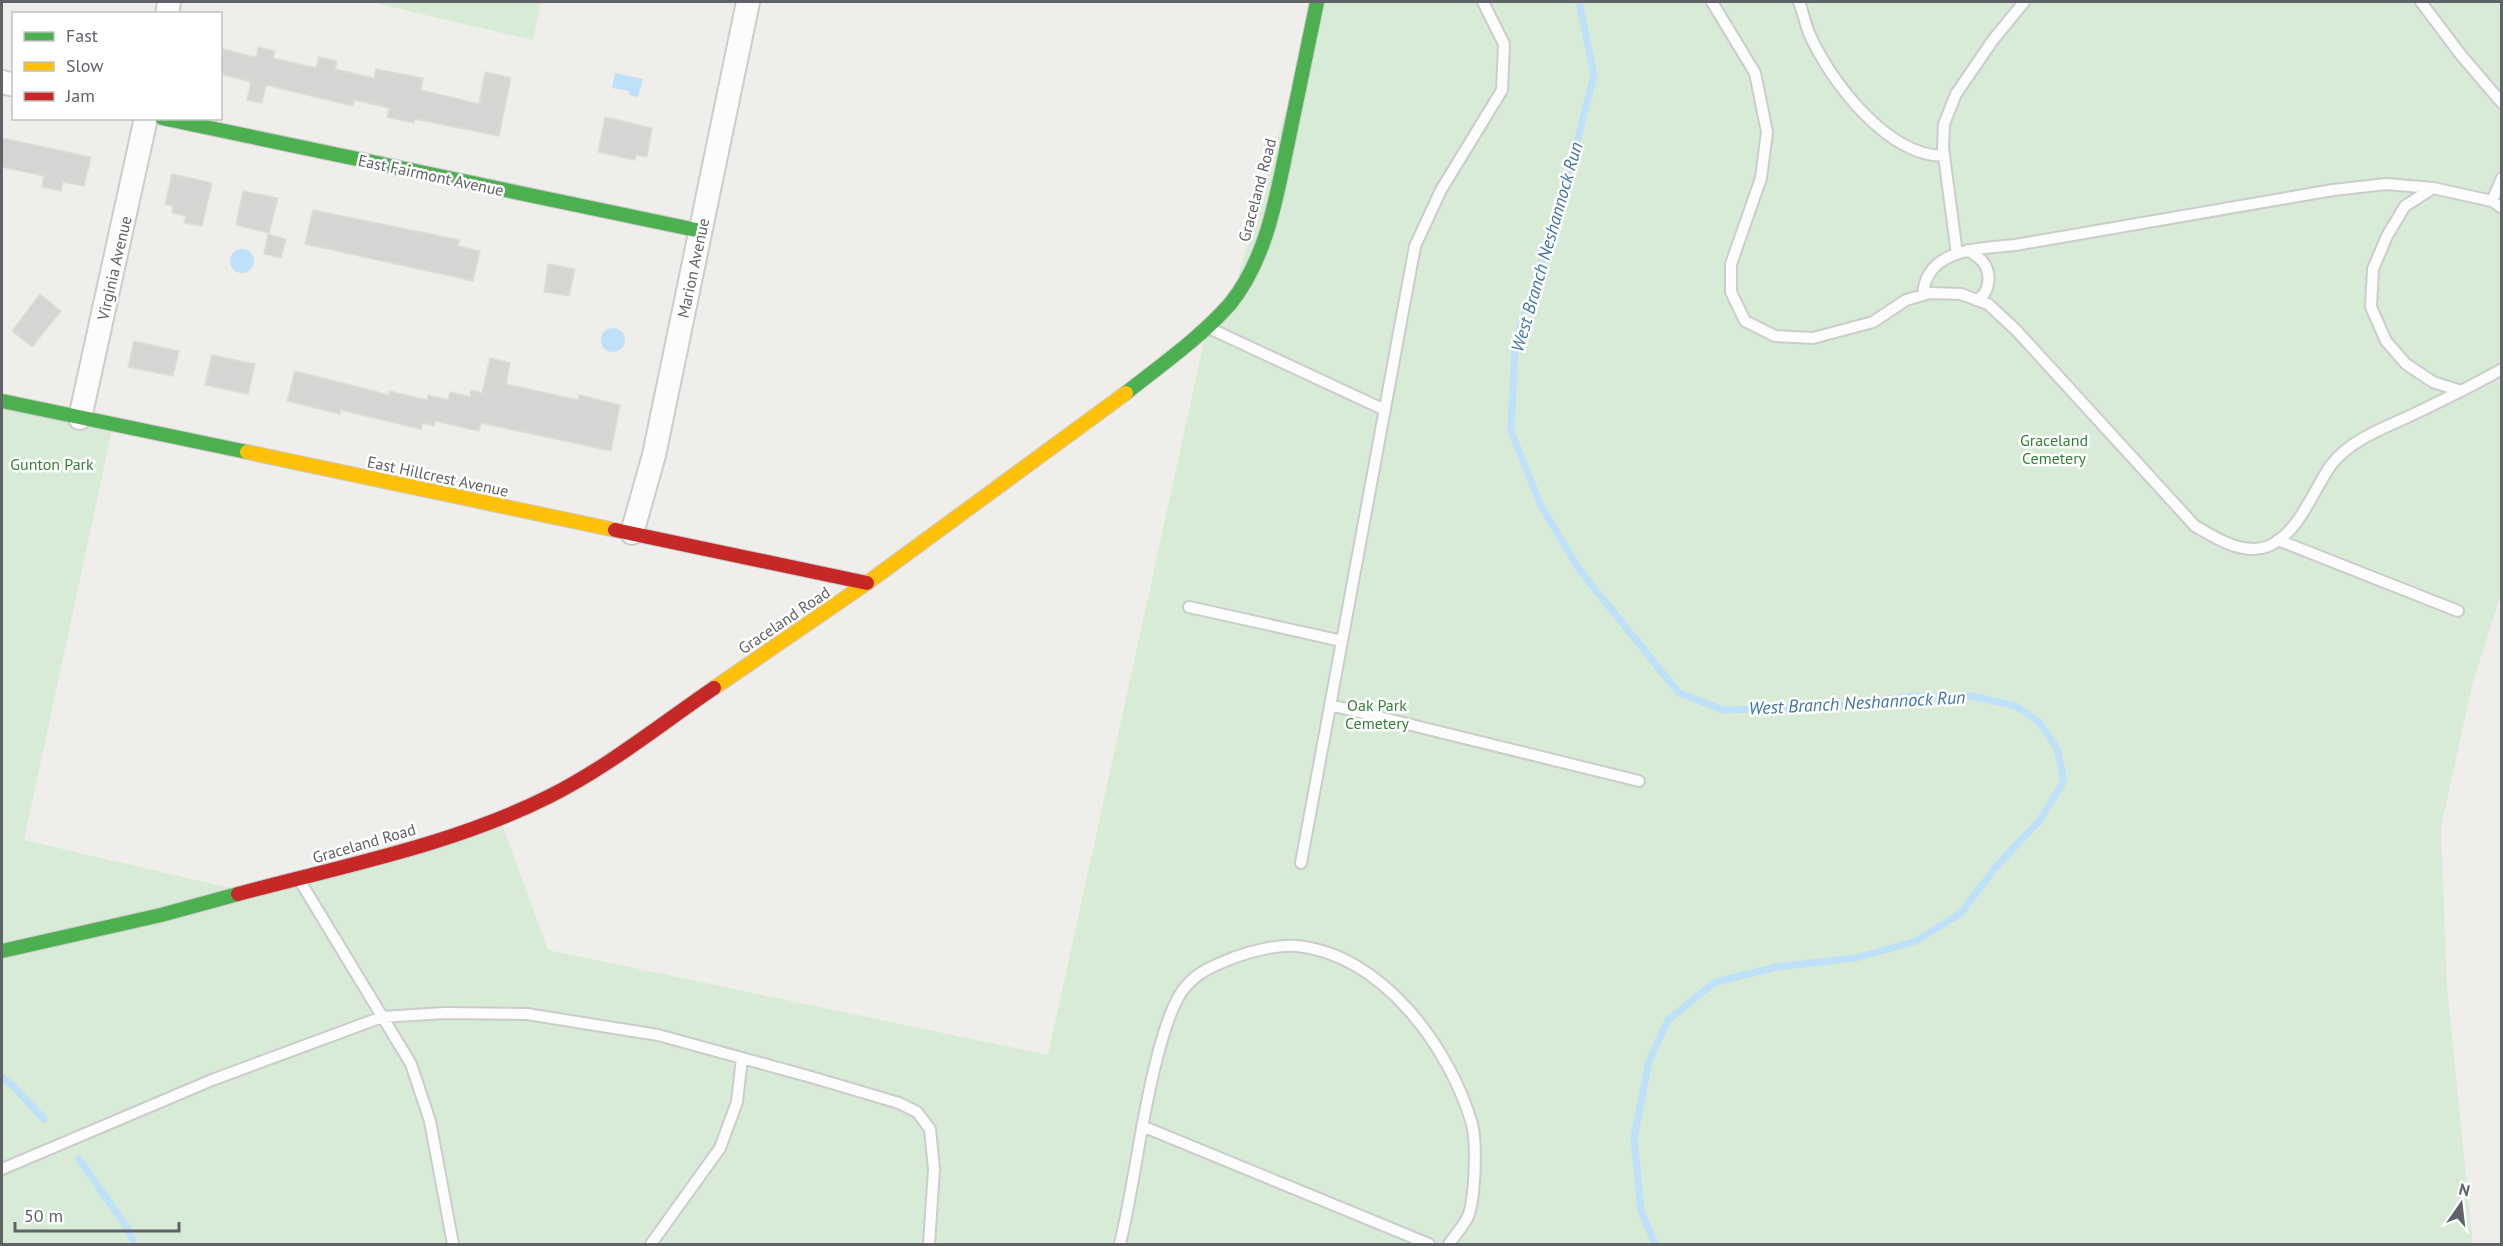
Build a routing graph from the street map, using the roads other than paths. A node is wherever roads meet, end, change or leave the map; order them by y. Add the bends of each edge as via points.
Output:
1 (748, 2) edge
2 (1317, 2) edge
3 (1483, 2) edge
4 (1712, 2) edge
5 (1800, 2) edge
6 (2024, 2) edge
7 (2421, 2) edge
8 (2502, 103) edge
9 (146, 120) edge
10 (172, 120) edge
11 (1944, 156) junction
12 (2502, 178) edge
13 (2433, 188) junction
14 (2492, 201) junction
15 (2502, 208) edge
16 (700, 231) junction
17 (1962, 252) junction
18 (1923, 295) junction
19 (1976, 300) junction
20 (1207, 328) junction
21 (2502, 369) edge
22 (2461, 391) junction
23 (2, 401) edge
24 (1385, 410) junction
25 (80, 418) junction
26 (632, 533) junction
27 (2278, 540) junction
28 (867, 583) junction
29 (1189, 608) dead end
30 (2458, 611) dead end
31 (1342, 640) junction
32 (1330, 705) junction
33 (1639, 781) dead end
34 (1301, 863) dead end
35 (298, 878) junction
36 (2, 951) edge
37 (382, 1017) junction
38 (742, 1058) junction
39 (1142, 1126) junction
40 (2, 1169) edge
41 (453, 1245) edge
42 (651, 1245) edge
43 (929, 1245) edge
44 (1120, 1245) edge
45 (1429, 1245) edge
46 (1449, 1245) edge

1 - 16 street, Marion Avenue
2 - 20 street, Graceland Road via 1264,240 1231,302
3 - 24 lane via 1504,44 1502,90 1441,190 1415,246
4 - 18 lane via 1755,74 1767,132 1761,178 1731,264 1731,292 1745,321 1775,336 1813,338 1873,322 1906,300
5 - 11 lane via 1810,33 1832,73 1858,108 1912,150
6 - 11 lane via 1956,94 1944,124
7 - 8 lane
9 - 25 street, Virginia Avenue
10 - 16 street, East Fairmont Avenue
11 - 17 lane
12 - 14 lane
13 - 14 lane
13 - 17 lane via 2386,184 2333,190
13 - 22 lane via 2405,206 2387,236 2373,269 2371,307 2386,340 2406,364 2433,382
14 - 15 lane
16 - 26 street, Marion Avenue via 654,455
17 - 18 lane via 1930,270
17 - 19 lane via 1985,264 1988,288
18 - 19 lane via 1961,294
19 - 27 lane via 1988,304 2016,330 2195,526 2229,546 2271,546
20 - 24 lane
20 - 28 street, Graceland Road via 1126,393
21 - 22 lane
22 - 27 lane via 2351,446 2332,465 2305,510
23 - 25 street, East Hillcrest Avenue
24 - 31 lane
25 - 26 street, East Hillcrest Avenue
26 - 28 street, East Hillcrest Avenue
27 - 30 lane
28 - 35 street, Graceland Road via 552,795 500,819
29 - 31 lane
31 - 32 lane
32 - 33 lane
32 - 34 lane
35 - 36 street, Graceland Road via 161,915
35 - 37 lane
37 - 38 lane via 527,1014 658,1035
37 - 40 lane via 212,1080
37 - 41 lane via 411,1064 430,1121
38 - 42 lane via 737,1102 720,1148
38 - 43 lane via 899,1103 917,1112 930,1129 934,1169
39 - 44 lane
39 - 45 lane
39 - 46 lane via 1164,1032 1182,991 1206,968 1252,951 1297,945 1340,957 1371,975 1404,1004 1448,1064 1472,1126 1474,1186 1468,1216

